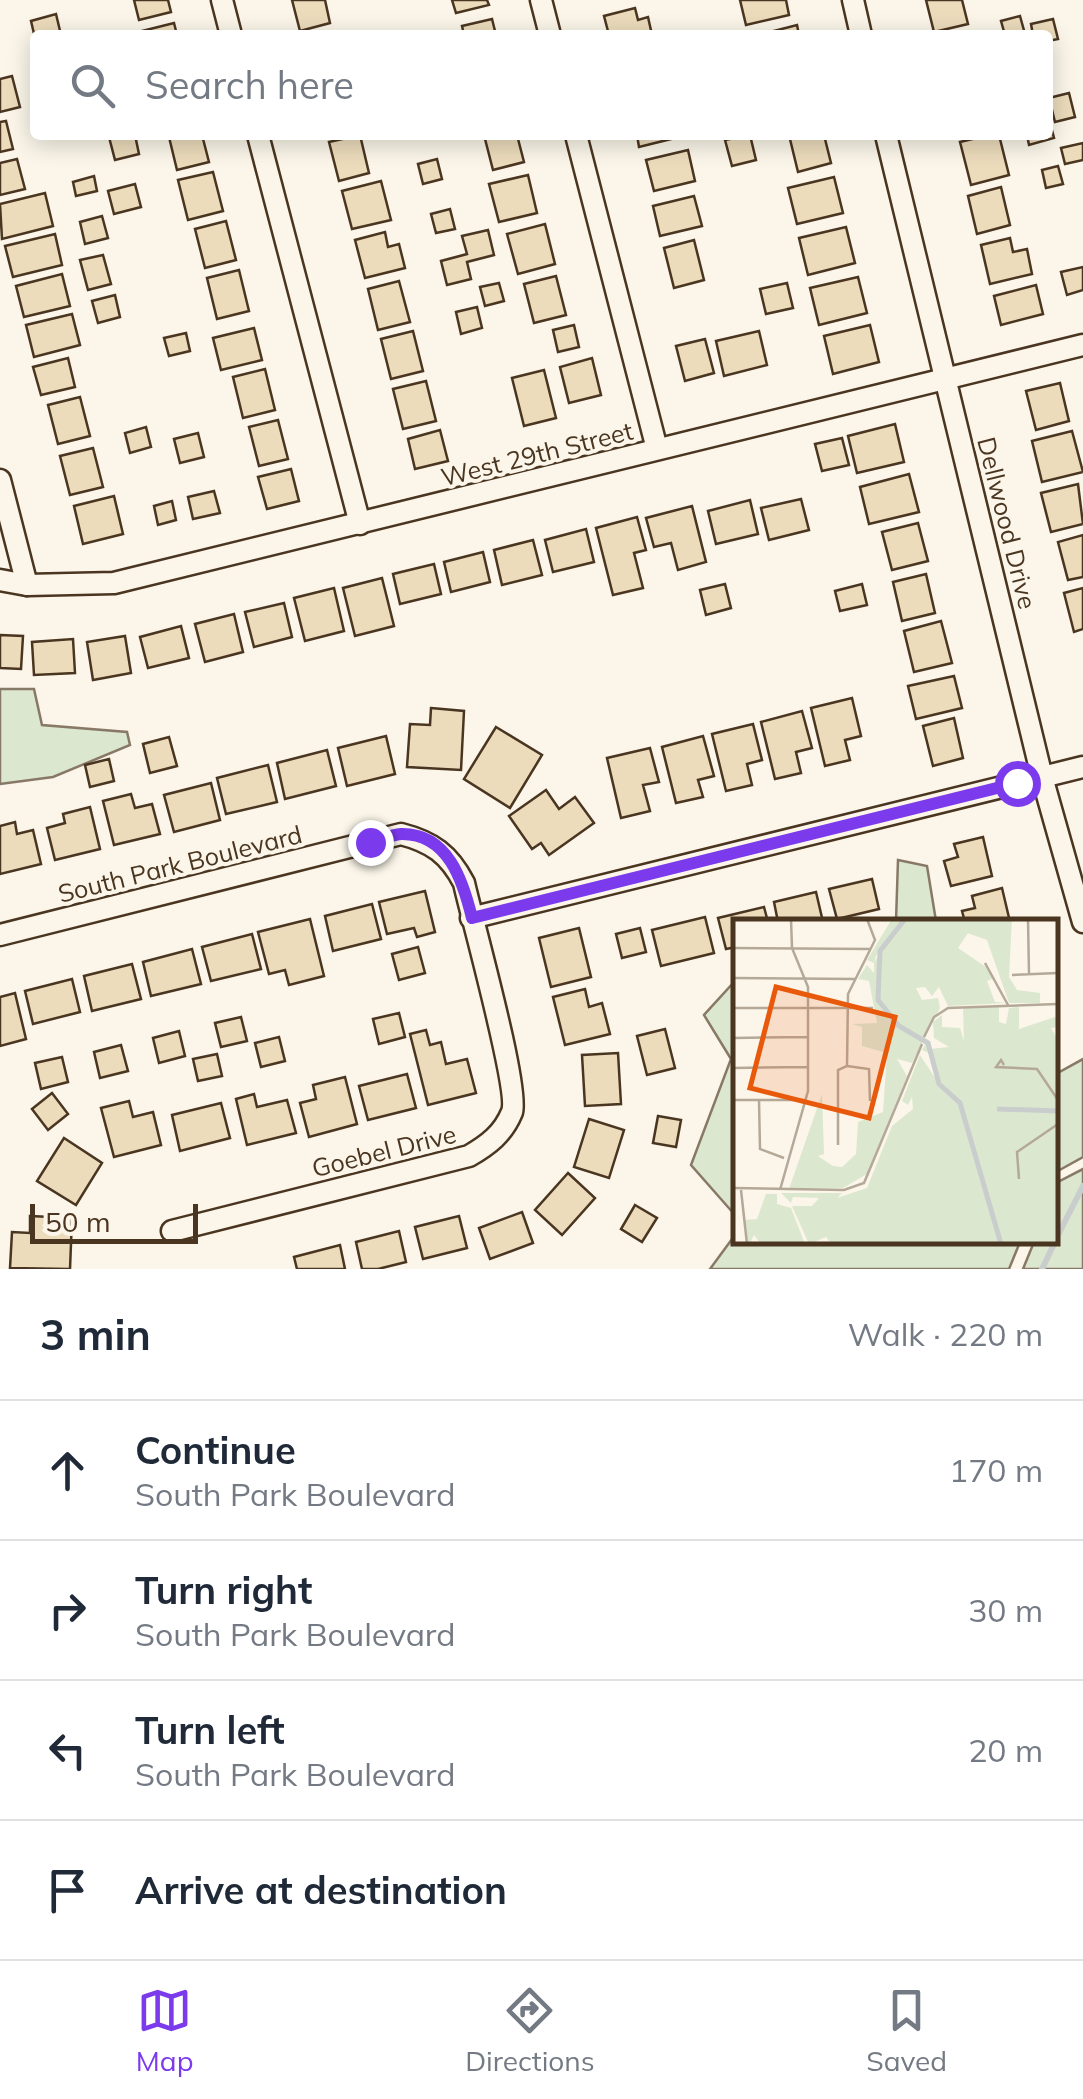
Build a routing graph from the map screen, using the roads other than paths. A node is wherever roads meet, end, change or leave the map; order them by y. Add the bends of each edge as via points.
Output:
1 (222, 0) edge
2 (541, 0) edge
3 (852, 0) edge
4 (231, 30) edge
5 (549, 30) edge
6 (860, 30) edge
7 (259, 140) edge
8 (577, 140) edge
9 (887, 140) edge
10 (1083, 345) edge
11 (947, 379) junction
12 (657, 450) junction
13 (0, 480) edge
14 (360, 524) junction
15 (0, 580) edge
16 (27, 584) junction
17 (1083, 767) edge
18 (1042, 777) junction
19 (472, 918) junction
20 (1083, 922) edge
21 (0, 935) edge
22 (172, 1231) dead end

1 - 4 street
2 - 5 street
3 - 6 street
7 - 14 street
8 - 12 street
9 - 11 street, Dellwood Drive
10 - 11 street, West 29th Street
11 - 12 street, West 29th Street
11 - 18 street, Dellwood Drive
12 - 14 street, West 29th Street
13 - 16 street
14 - 16 street, West 29th Street via 114,583
15 - 16 street, West 29th Street
17 - 18 street
18 - 19 street
18 - 20 street, Dellwood Drive
19 - 21 street, South Park Boulevard via 453,862 429,841 402,834
19 - 22 street, Goebel Drive via 514,1109 494,1142 470,1156

